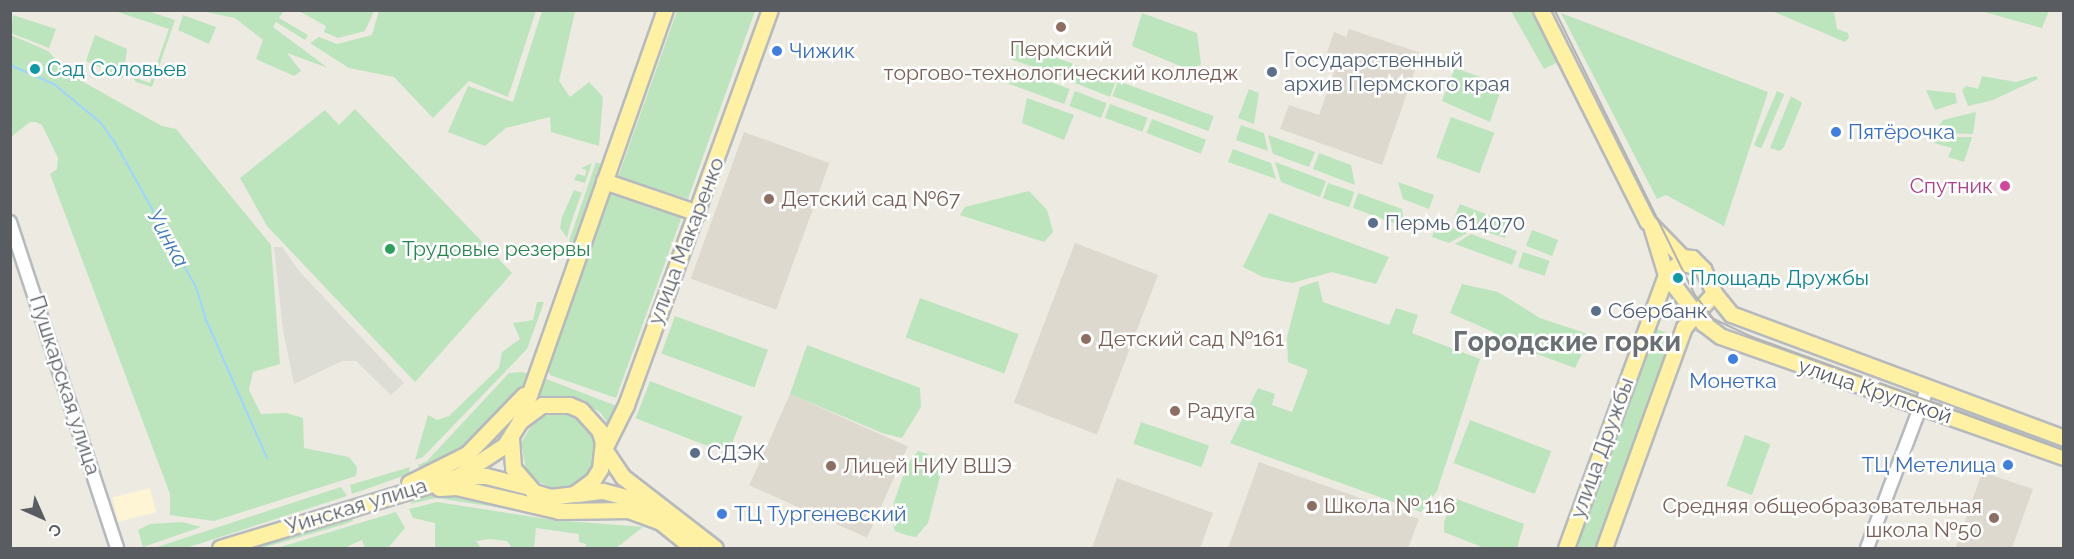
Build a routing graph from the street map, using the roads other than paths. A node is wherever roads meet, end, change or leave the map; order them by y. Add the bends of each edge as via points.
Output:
1 (665, 10) edge
2 (770, 10) edge
3 (1541, 10) edge
4 (604, 181) junction
5 (698, 213) junction
6 (10, 222) edge
7 (1651, 226) junction
8 (1664, 269) junction
9 (1703, 269) junction
10 (1714, 293) junction
11 (1699, 318) junction
12 (534, 379) junction
13 (1927, 389) junction
14 (626, 405) junction
15 (1920, 407) junction
16 (520, 421) junction
17 (512, 437) junction
18 (2064, 438) edge
19 (604, 449) junction
20 (2064, 458) edge
21 (458, 476) junction
22 (528, 487) junction
23 (400, 491) junction
24 (642, 491) junction
25 (574, 494) junction
26 (661, 522) junction
27 (117, 549) edge
28 (220, 549) edge
29 (693, 549) edge
30 (715, 549) edge
31 (1566, 549) edge
32 (1604, 549) edge
33 (1867, 549) edge

1 - 4 main road
2 - 5 main road, улица Макаренко
3 - 7 main road
4 - 5 main road
4 - 12 main road
5 - 14 main road, улица Макаренко
6 - 27 street, Пушкарская улица
7 - 8 main road
7 - 9 main road via 1682,257 1692,258
8 - 9 main road via 1680,262
8 - 11 main road
8 - 31 main road, улица Дружбы
9 - 10 main road, улица Крупской
10 - 11 main road
10 - 13 main road, улица Крупской via 1731,314
11 - 15 main road, улица Крупской via 1720,336
11 - 32 main road, улица Дружбы via 1684,327
12 - 16 main road
12 - 23 main road via 482,442 457,459 415,478
13 - 15 street
13 - 18 main road, улица Крупской
14 - 19 main road, улица Макаренко
14 - 24 main road via 616,432 617,449 627,473
15 - 20 main road, улица Крупской
15 - 33 street
16 - 17 main road
16 - 19 main road via 542,405 569,405 591,419
17 - 21 main road via 500,451
17 - 22 main road via 513,468
19 - 24 main road via 615,467
19 - 25 main road via 593,480
21 - 22 main road via 486,476
21 - 23 main road, Уинская улица
22 - 25 main road via 550,497
23 - 26 main road via 418,493 456,487 539,507 628,510
23 - 28 main road, Уинская улица
24 - 30 main road
25 - 26 main road via 621,494
26 - 29 main road

